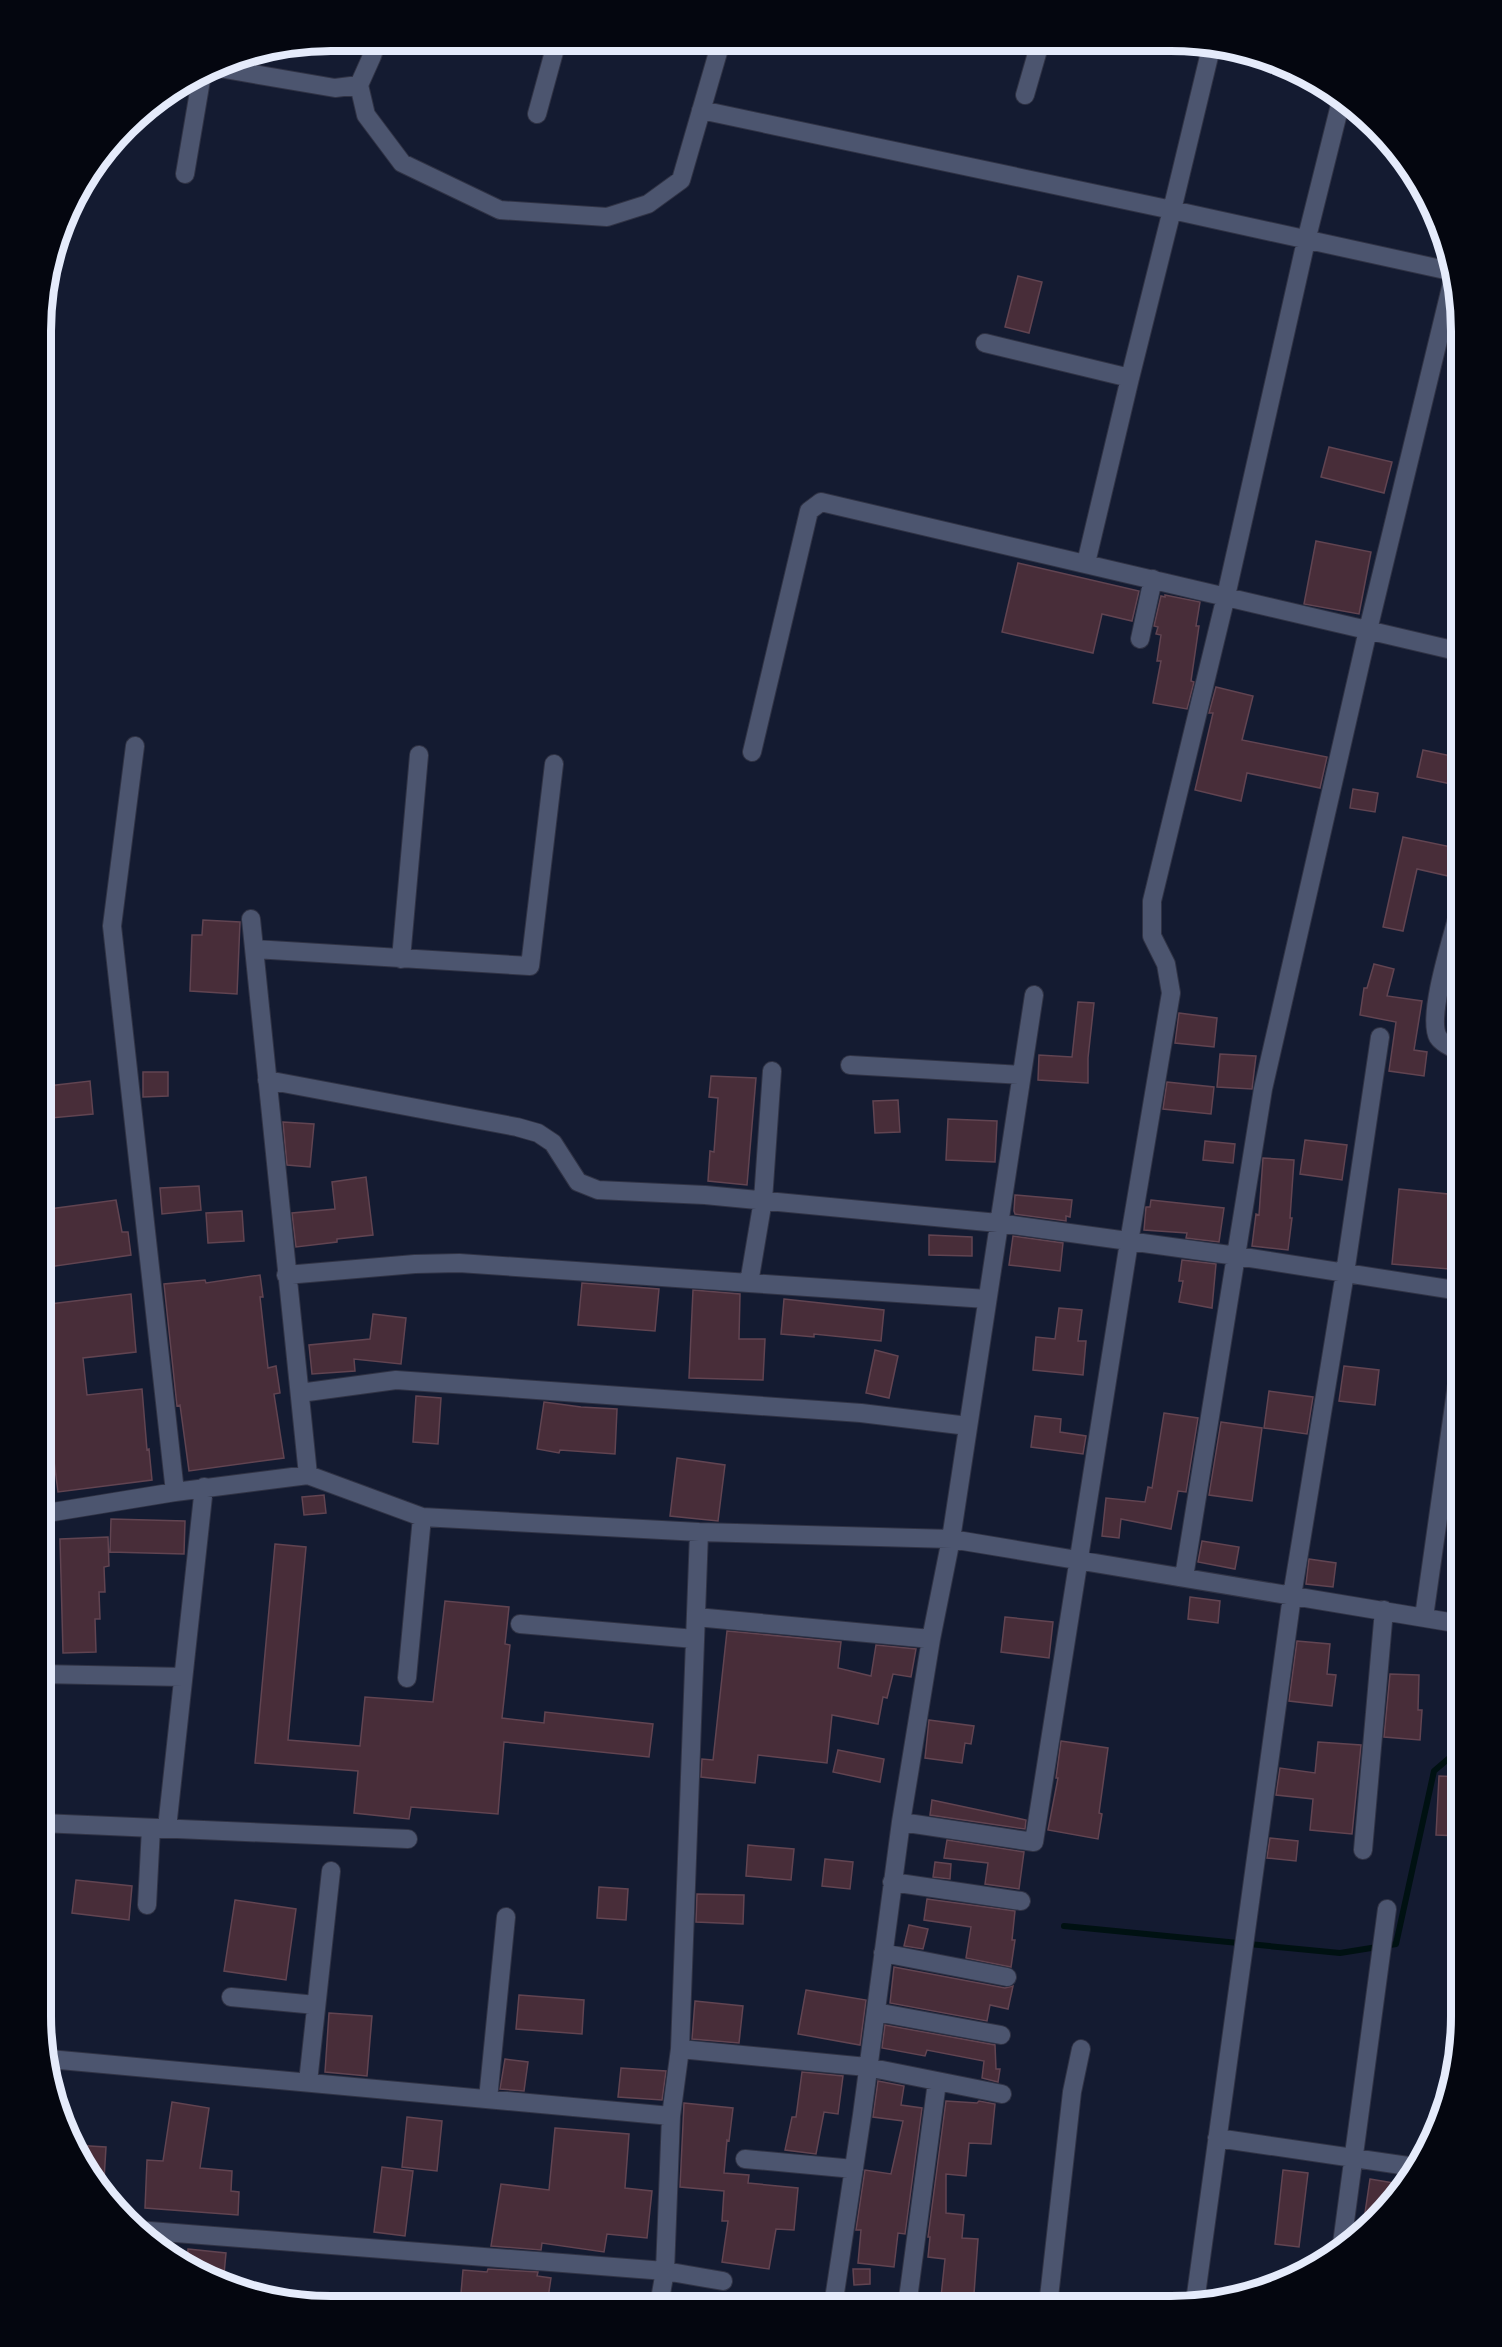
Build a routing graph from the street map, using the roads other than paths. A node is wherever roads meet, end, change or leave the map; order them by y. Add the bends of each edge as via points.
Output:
1 (374, 51) edge
2 (554, 51) edge
3 (719, 51) edge
4 (1038, 51) edge
5 (1210, 53) edge
6 (230, 70) edge
7 (200, 84) edge
8 (359, 85) junction
9 (1025, 95) dead end
10 (1339, 108) edge
11 (701, 110) junction
12 (537, 114) dead end
13 (185, 174) dead end
14 (1172, 210) junction
15 (1306, 241) junction
16 (1444, 270) edge
17 (1449, 295) edge
18 (985, 343) dead end
19 (1130, 378) junction
20 (1086, 563) junction
21 (1153, 579) junction
22 (1226, 596) junction
23 (1368, 630) junction
24 (1140, 639) dead end
25 (1451, 650) edge
26 (135, 746) dead end
27 (752, 752) dead end
28 (419, 755) dead end
29 (554, 764) dead end
30 (250, 919) dead end
31 (1451, 944) edge
32 (254, 949) junction
33 (401, 959) junction
34 (1034, 995) dead end
35 (1380, 1037) dead end
36 (1451, 1047) edge
37 (850, 1065) dead end
38 (772, 1071) dead end
39 (1021, 1075) junction
40 (267, 1080) junction
41 (763, 1200) junction
42 (998, 1223) junction
43 (1129, 1242) junction
44 (1237, 1256) junction
45 (1345, 1273) junction
46 (286, 1275) junction
47 (749, 1283) junction
48 (1451, 1289) edge
49 (987, 1299) junction
50 (300, 1393) junction
51 (968, 1426) junction
52 (1451, 1427) edge
53 (308, 1475) junction
54 (204, 1487) junction
55 (175, 1492) junction
56 (51, 1510) edge
57 (422, 1517) junction
58 (699, 1532) junction
59 (951, 1539) junction
60 (1079, 1560) junction
61 (1184, 1577) junction
62 (1292, 1596) junction
63 (1384, 1610) junction
64 (696, 1617) junction
65 (1424, 1617) junction
66 (1451, 1622) edge
67 (520, 1624) dead end
68 (695, 1639) junction
69 (931, 1639) junction
70 (51, 1674) edge
71 (183, 1677) junction
72 (407, 1678) dead end
73 (901, 1822) junction
74 (51, 1824) edge
75 (159, 1828) junction
76 (408, 1839) dead end
77 (1363, 1850) dead end
78 (331, 1871) dead end
79 (892, 1882) junction
80 (1021, 1900) dead end
81 (147, 1905) dead end
82 (1387, 1909) dead end
83 (506, 1917) dead end
84 (883, 1953) junction
85 (1007, 1977) dead end
86 (231, 1997) dead end
87 (316, 2005) junction
88 (876, 2012) junction
89 (1001, 2035) dead end
90 (680, 2049) junction
91 (1080, 2049) dead end
92 (54, 2059) edge
93 (867, 2067) junction
94 (308, 2082) junction
95 (937, 2082) junction
96 (1002, 2094) dead end
97 (488, 2099) junction
98 (671, 2116) junction
99 (1217, 2138) junction
100 (1353, 2158) junction
101 (745, 2159) dead end
102 (1407, 2166) edge
103 (854, 2169) junction
104 (152, 2231) edge
105 (1343, 2237) edge
106 (665, 2271) junction
107 (723, 2281) dead end
108 (1196, 2295) edge
109 (661, 2296) edge
110 (834, 2296) edge
111 (908, 2296) edge
112 (1049, 2296) edge

1 - 8 street
2 - 12 street
3 - 11 street
4 - 9 street
5 - 14 street
6 - 8 street via 335,88
7 - 13 street
8 - 11 street via 366,115 402,163 500,210 607,217 648,204 681,180
10 - 15 street
11 - 14 street
14 - 15 street
14 - 19 street
15 - 16 street
15 - 22 street
17 - 23 street
18 - 19 street
19 - 20 street
20 - 21 street
20 - 27 street via 821,502 809,511
21 - 22 street
21 - 24 street
22 - 23 street
22 - 43 street via 1152,901 1152,936 1166,964 1171,993
23 - 25 street
23 - 44 street via 1263,1089
26 - 55 street via 112,926
28 - 33 street
29 - 33 street via 530,966
30 - 32 street
31 - 36 street via 1438,995 1435,1028 1439,1039
32 - 33 street
32 - 40 street
34 - 39 street
35 - 45 street
37 - 39 street
38 - 41 street
39 - 42 street
40 - 41 street via 538,1133 553,1143 578,1182 598,1190
40 - 46 street
41 - 42 street
41 - 47 street
42 - 43 street
42 - 49 street
43 - 44 street
43 - 60 street
44 - 45 street
44 - 61 street
45 - 48 street
45 - 62 street
46 - 47 street via 459,1263
46 - 50 street
47 - 49 street
49 - 51 street
50 - 51 street via 396,1380 861,1413
50 - 53 street
51 - 59 street
52 - 65 street
53 - 54 street
53 - 57 street
54 - 55 street
54 - 71 street
55 - 56 street
57 - 58 street
57 - 72 street
58 - 59 street
58 - 64 street
59 - 60 street
59 - 69 street
60 - 61 street
60 - 73 street via 1034,1842
61 - 62 street
62 - 63 street
62 - 99 street
63 - 65 street
63 - 77 street
64 - 68 street
64 - 69 street
65 - 66 street
67 - 68 street
68 - 90 street
69 - 73 street
70 - 71 street
71 - 75 street
73 - 79 street
74 - 75 street
75 - 76 street
75 - 81 street
78 - 87 street
79 - 80 street
79 - 84 street
82 - 100 street
83 - 97 street
84 - 85 street
84 - 88 street
86 - 87 street
87 - 94 street
88 - 89 street
88 - 93 street
90 - 93 street
90 - 98 street
91 - 112 street via 1071,2092
92 - 94 street
93 - 95 street
93 - 103 street
94 - 97 street
95 - 96 street
95 - 111 street
97 - 98 street
98 - 106 street
99 - 100 street
99 - 108 street
100 - 102 street
100 - 105 street
101 - 103 street
103 - 110 street
104 - 106 street
106 - 107 street
106 - 109 street

